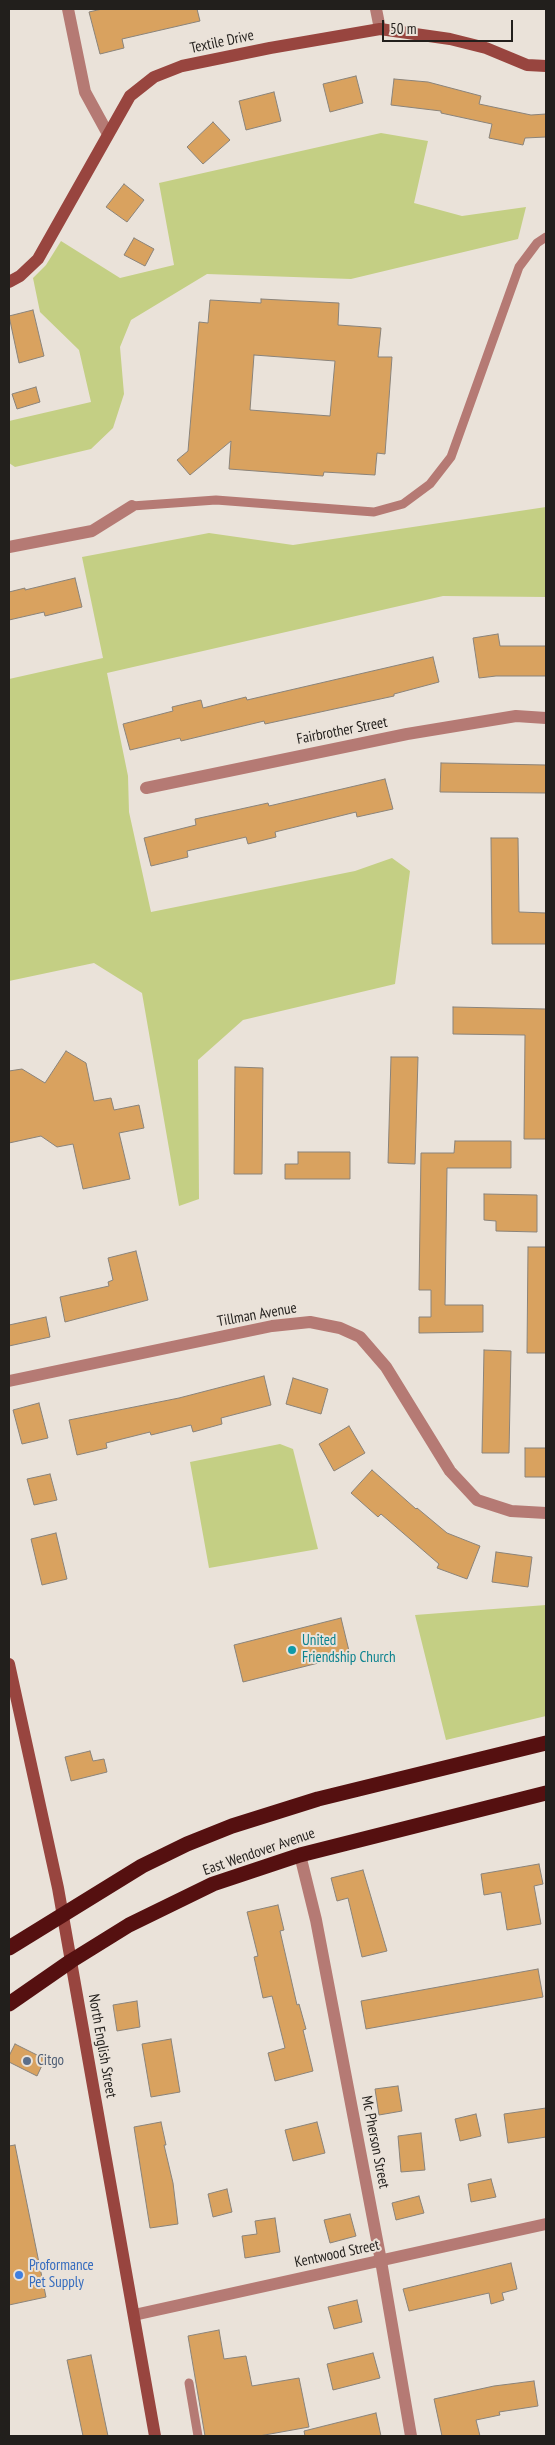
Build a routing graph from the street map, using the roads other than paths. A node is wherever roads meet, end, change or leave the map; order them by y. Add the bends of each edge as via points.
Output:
1 (68, 9) edge
2 (376, 9) edge
3 (380, 29) junction
4 (546, 66) edge
5 (108, 134) junction
6 (546, 237) edge
7 (9, 282) edge
8 (132, 506) joint
9 (9, 547) edge
10 (546, 718) edge
11 (146, 788) dead end
12 (9, 1381) edge
13 (546, 1513) edge
14 (9, 1664) edge
15 (546, 1743) edge
16 (546, 1792) edge
17 (300, 1855) junction
18 (62, 1914) junction
19 (9, 1948) edge
20 (71, 1961) junction
21 (9, 2004) edge
22 (546, 2224) edge
23 (381, 2261) junction
24 (134, 2315) junction
25 (189, 2383) dead end
26 (155, 2436) edge
27 (198, 2436) edge
28 (411, 2436) edge

1 - 5 street via 85,92
2 - 3 street
3 - 4 street, Textile Drive via 450,39 486,48 527,65
3 - 5 street, Textile Drive via 270,48 175,69 154,77 130,96
5 - 7 street, Textile Drive via 38,259
6 - 8 lane via 537,243 519,268 451,457 430,484 402,504 374,512 216,500
8 - 9 street via 92,530
10 - 11 street, Fairbrother Street via 516,716 416,733
12 - 13 street, Tillman Avenue via 272,1326 310,1322 340,1328 360,1338 386,1367 450,1471 477,1500 511,1511
14 - 18 street, North English Street
15 - 18 highway, East Wendover Avenue via 318,1799 232,1826 142,1866
16 - 17 highway, East Wendover Avenue
17 - 20 highway, East Wendover Avenue via 249,1871 173,1903 129,1925
17 - 23 street, Mc Pherson Street via 316,1920
18 - 19 highway, East Wendover Avenue
18 - 20 street, North English Street
20 - 21 highway, East Wendover Avenue
20 - 24 street, North English Street
22 - 23 street, Kentwood Street
23 - 24 street, Kentwood Street
23 - 28 street, Mc Pherson Street
24 - 26 street, North English Street
25 - 27 lane

